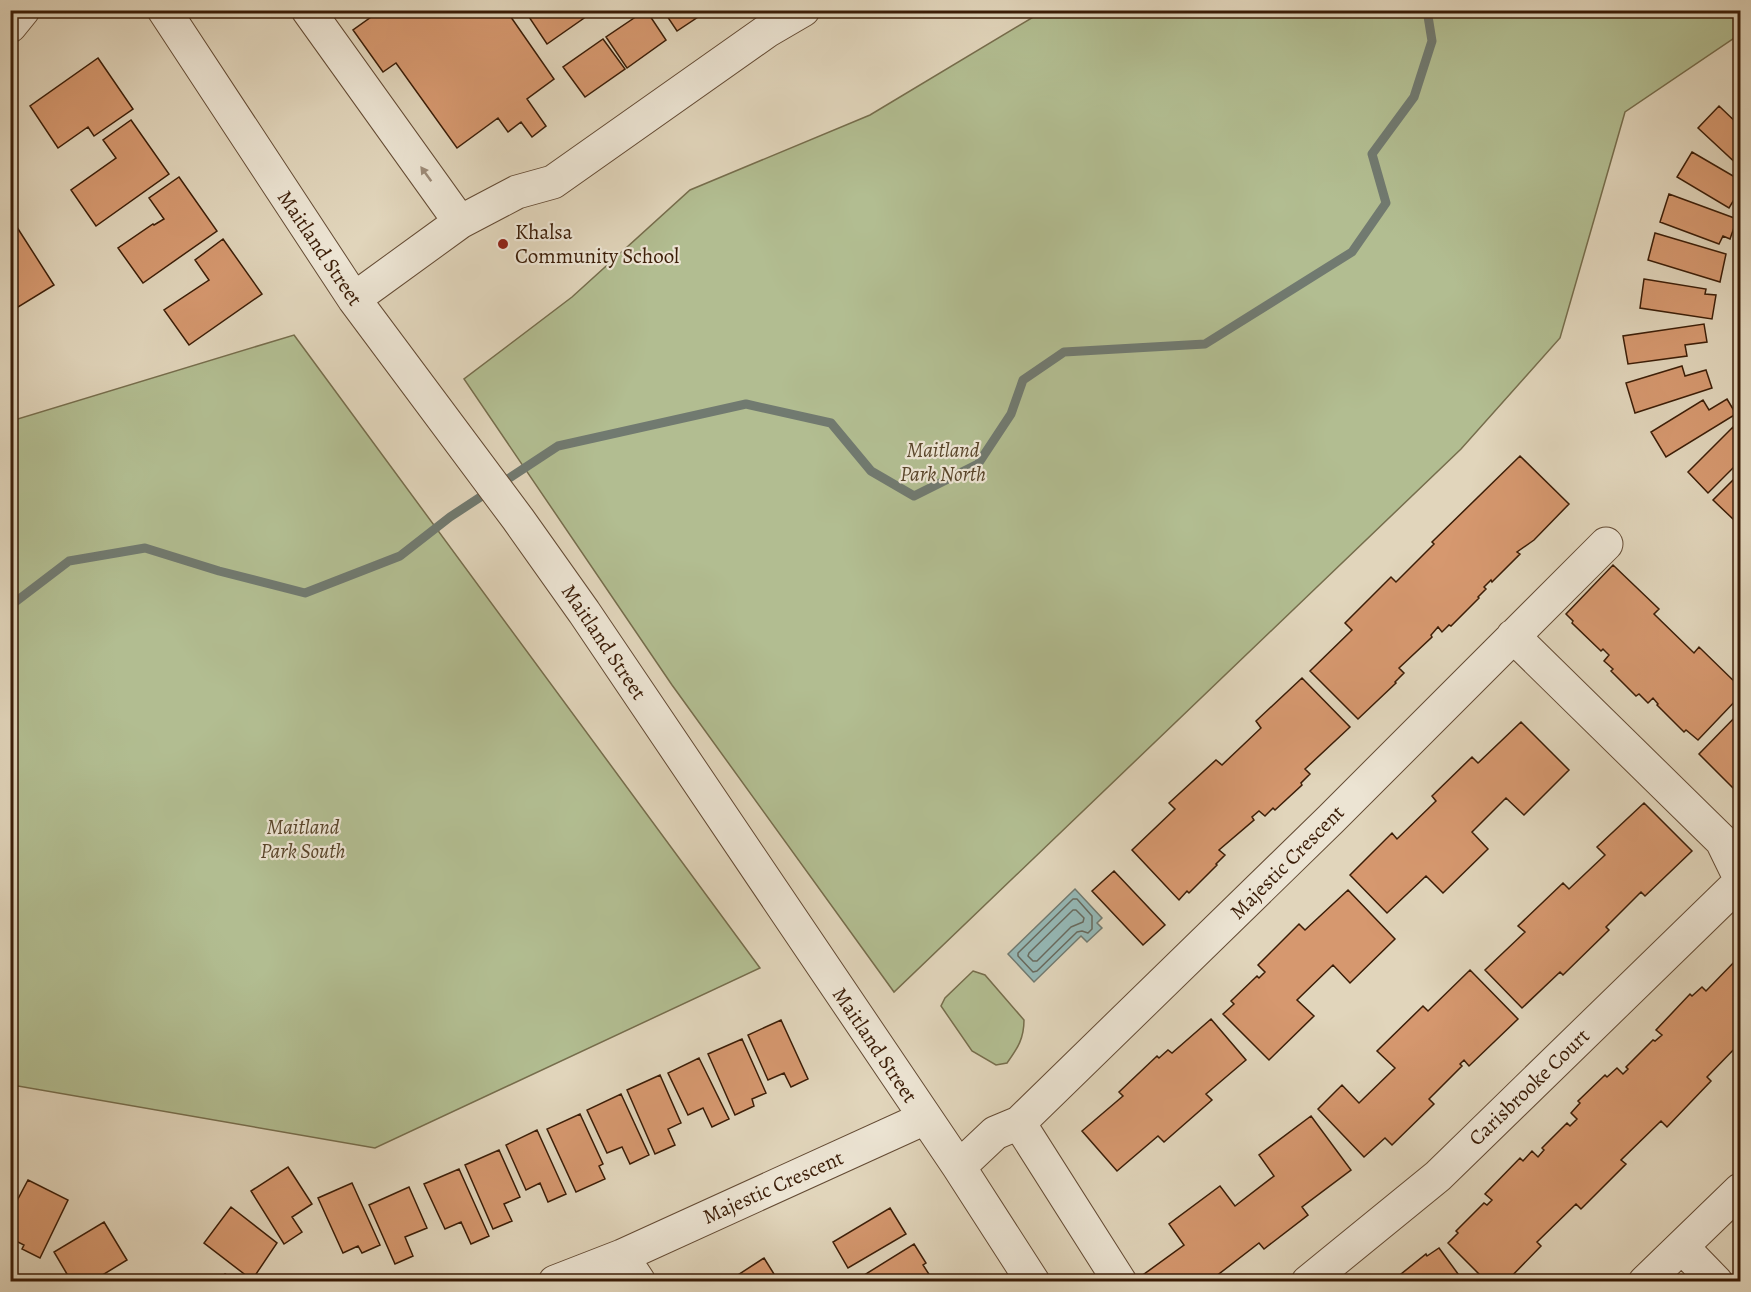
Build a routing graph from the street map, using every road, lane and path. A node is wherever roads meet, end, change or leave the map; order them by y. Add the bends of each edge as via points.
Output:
1 (23, 10) edge
2 (164, 10) edge
3 (309, 10) edge
4 (803, 10) edge
5 (767, 21) edge
6 (10, 26) edge
7 (460, 222) junction
8 (354, 299) junction
9 (1606, 544) dead end
10 (1513, 636) junction
11 (1740, 878) edge
12 (1740, 882) edge
13 (925, 1118) junction
14 (1019, 1123) junction
15 (959, 1167) junction
16 (1740, 1190) edge
17 (1682, 1247) junction
18 (631, 1269) edge
19 (555, 1281) edge
20 (1033, 1281) edge
21 (1120, 1281) edge
22 (1308, 1281) edge
23 (1645, 1281) edge
24 (1716, 1281) edge

1 - 6 street
2 - 8 street, Maitland Street
7 -> 3 street
4 - 5 street
5 - 7 street via 553,183 517,192
7 - 8 street
8 - 13 street, Maitland Street via 591,622
9 - 10 street, Majestic Crescent
10 - 11 street via 1722,841
10 - 14 street, Majestic Crescent via 1340,811
12 - 22 street, Carisbrooke Court via 1438,1176
13 - 15 street, Maitland Street
13 - 18 street, Majestic Crescent
14 - 15 street, Majestic Crescent via 995,1133
14 - 21 street
15 - 20 street, Maitland Street
16 - 17 street
17 - 23 street
17 - 24 street
18 - 19 street, Majestic Crescent

